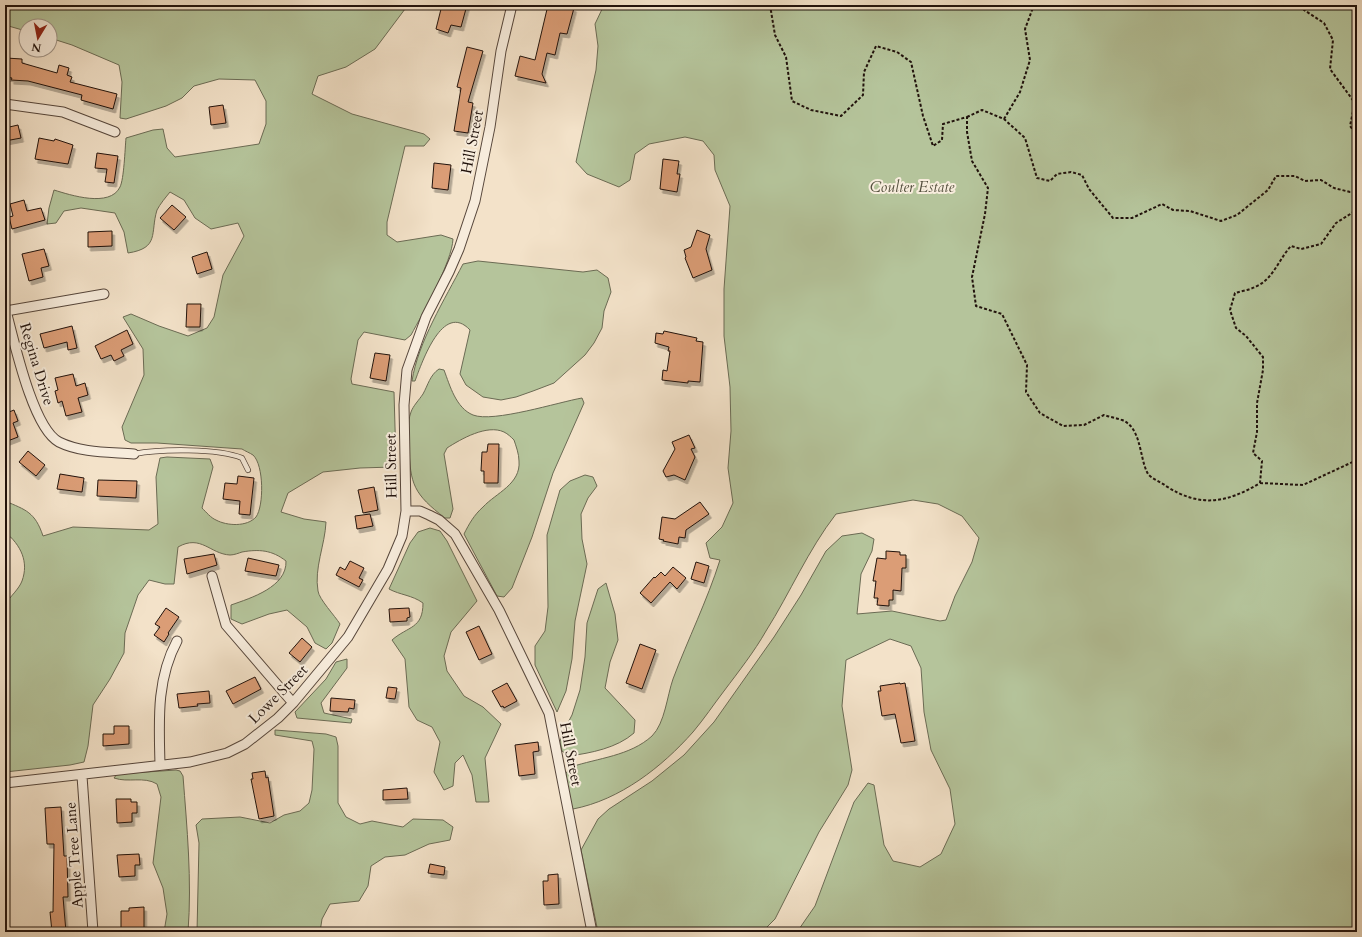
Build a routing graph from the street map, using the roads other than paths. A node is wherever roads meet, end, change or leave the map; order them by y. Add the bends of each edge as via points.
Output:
1 (512, 5) edge
2 (5, 104) edge
3 (114, 132) dead end
4 (104, 294) dead end
5 (6, 309) edge
6 (134, 454) joint
7 (248, 470) dead end
8 (406, 511) junction
9 (212, 576) dead end
10 (177, 641) dead end
11 (293, 703) junction
12 (160, 765) junction
13 (82, 776) junction
14 (5, 784) edge
15 (93, 932) edge
16 (592, 932) edge

1 - 8 street, Hill Street via 501,51 489,133 475,201 459,249 426,317 407,370 404,405
2 - 3 street via 63,112
4 - 5 street
5 - 6 street, Regina Drive via 33,405 48,433 72,447
6 - 7 lane via 152,450 236,455 242,458
8 - 11 street, Lowe Street via 402,536 381,583 344,643
8 - 16 street, Hill Street via 429,515 444,523 455,534 499,610 549,713
9 - 11 street via 226,625
10 - 12 street via 164,672 159,697
11 - 12 street, Lowe Street via 245,744 227,753 190,762
12 - 13 street, Lowe Street
13 - 14 street, Lowe Street
13 - 15 street, Apple Tree Lane

